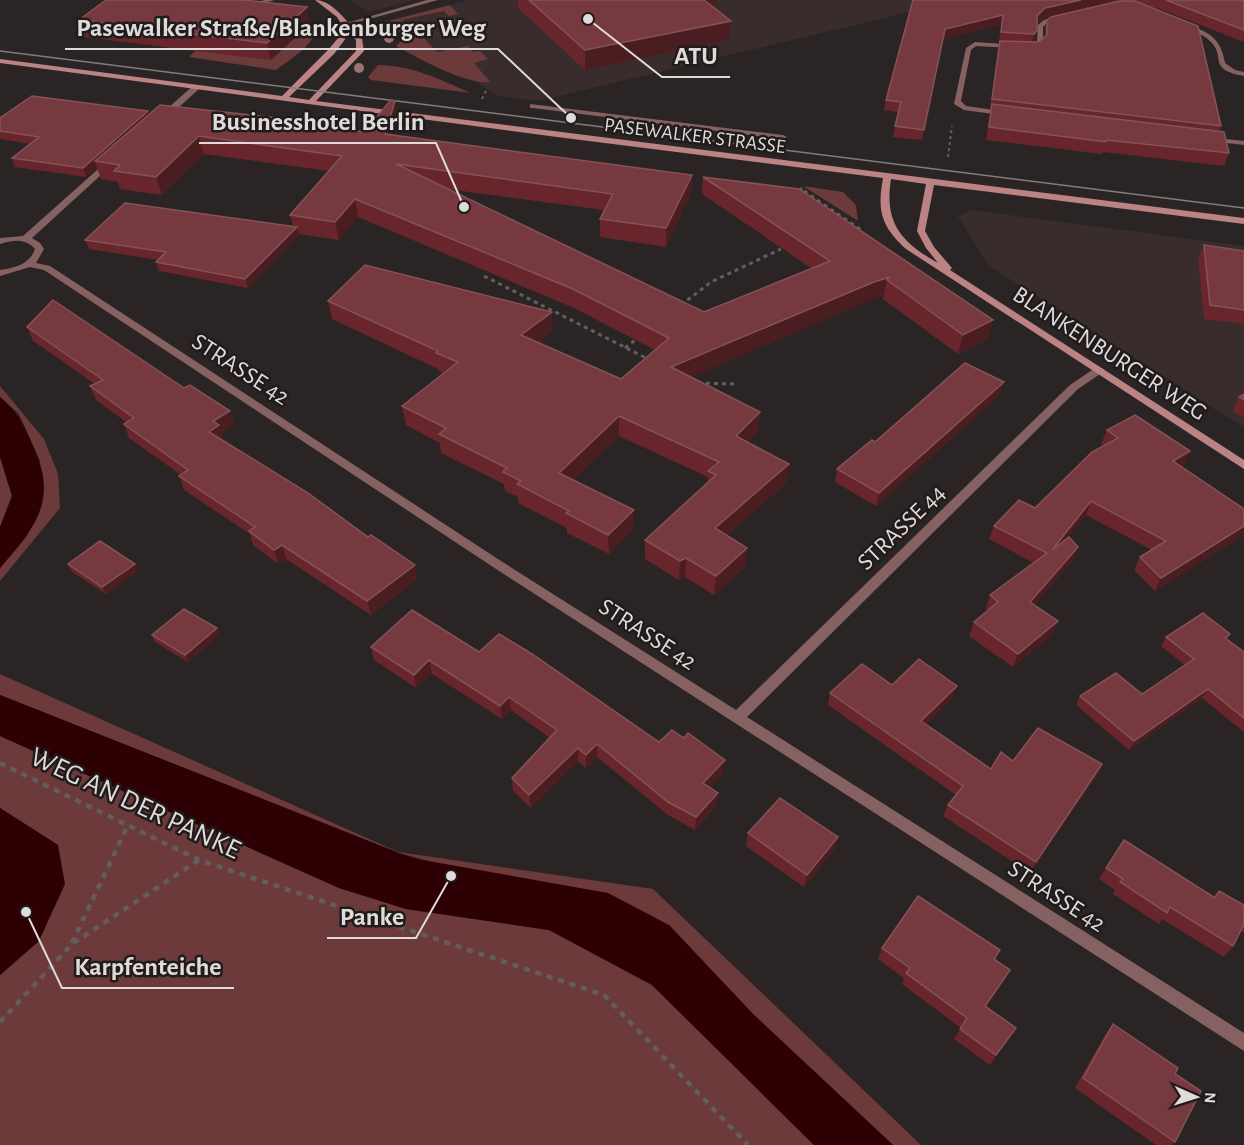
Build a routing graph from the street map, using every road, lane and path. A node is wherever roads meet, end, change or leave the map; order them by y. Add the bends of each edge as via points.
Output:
1 (272, 0) edge
2 (318, 0) edge
3 (435, 0) edge
4 (242, 8) edge
5 (1076, 14) edge
6 (1177, 21) edge
7 (347, 27) junction
8 (0, 60) edge
9 (1244, 74) edge
10 (197, 87) junction
11 (487, 89) dead end
12 (285, 97) junction
13 (482, 99) dead end
14 (312, 101) junction
15 (957, 102) junction
16 (533, 106) dead end
17 (1012, 115) edge
18 (158, 121) edge
19 (783, 137) dead end
20 (1198, 137) edge
21 (1244, 143) edge
22 (948, 157) dead end
23 (116, 159) edge
24 (887, 176) junction
25 (930, 182) junction
26 (791, 183) dead end
27 (1244, 221) edge
28 (853, 224) junction
29 (842, 227) edge
30 (863, 231) edge
31 (25, 239) junction
32 (0, 241) edge
33 (781, 249) edge
34 (29, 264) junction
35 (0, 273) edge
36 (953, 275) junction
37 (484, 276) edge
38 (677, 308) edge
39 (642, 335) edge
40 (625, 348) junction
41 (655, 363) edge
42 (1099, 370) junction
43 (695, 383) edge
44 (736, 384) dead end
45 (1244, 465) edge
46 (737, 718) junction
47 (0, 763) edge
48 (128, 825) junction
49 (199, 860) junction
50 (72, 944) junction
51 (0, 1022) edge
52 (1244, 1043) edge
53 (748, 1145) edge

1 - 4 street
2 - 7 main road via 340,16
3 - 7 street
5 - 15 street via 1046,21 1040,26 1040,44 1033,48 975,44 968,49
6 - 9 street via 1215,41 1220,47 1222,64
7 - 12 main road via 331,52
7 - 14 main road via 359,39 360,51
8 - 10 main road, PASEWALKER STRASSE
10 - 12 main road, PASEWALKER STRASSE
10 - 18 street
11 - 13 path
12 - 14 main road, PASEWALKER STRASSE
14 - 24 main road, PASEWALKER STRASSE
15 - 17 street via 964,108
15 - 22 path
16 - 19 street, PASEWALKER STRASSE
20 - 21 street
23 - 31 street
24 - 25 main road, PASEWALKER STRASSE
24 - 36 main road, BLANKENBURGER WEG via 884,206 896,234 918,255
25 - 27 main road, PASEWALKER STRASSE
25 - 36 main road, BLANKENBURGER WEG via 921,231 930,249
26 - 28 path
28 - 29 path
28 - 30 path
31 - 32 street
31 - 34 street via 38,244 40,249
33 - 38 path via 711,282
34 - 35 street
34 - 46 street, STRASSE 42 via 47,268
36 - 42 main road, BLANKENBURGER WEG
37 - 40 path
39 - 40 path
40 - 41 path
42 - 45 main road, BLANKENBURGER WEG
42 - 46 street, STRASSE 44 via 1074,387
43 - 44 path
46 - 52 street, STRASSE 42
47 - 48 path, WEG AN DER PANKE
48 - 49 path, WEG AN DER PANKE
48 - 50 path
49 - 50 path
49 - 53 path, WEG AN DER PANKE via 604,995
50 - 51 path

